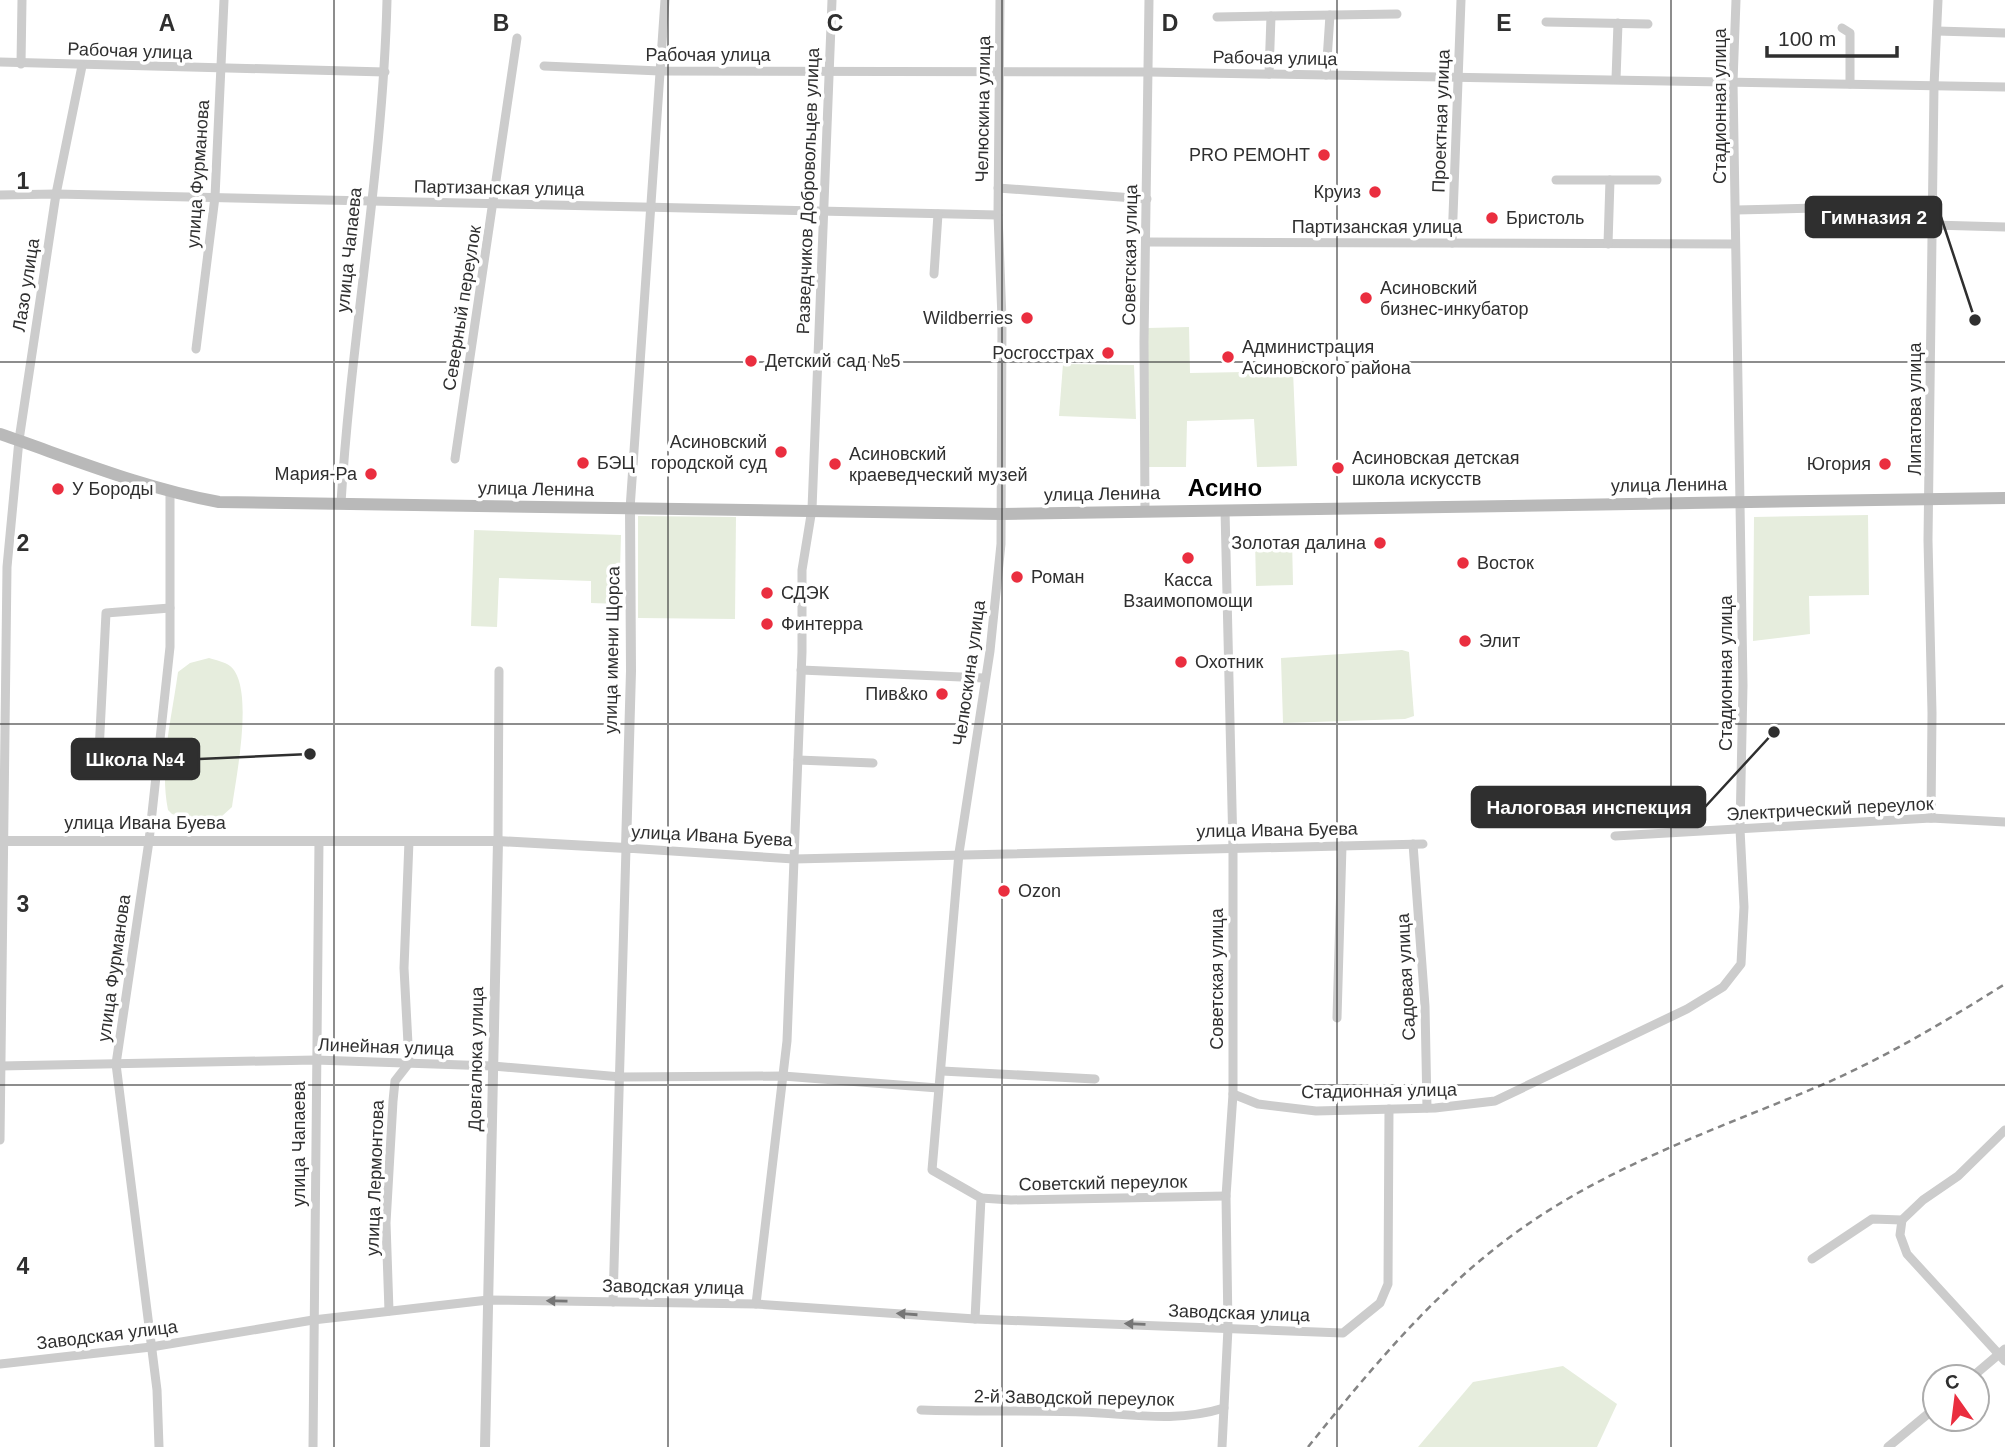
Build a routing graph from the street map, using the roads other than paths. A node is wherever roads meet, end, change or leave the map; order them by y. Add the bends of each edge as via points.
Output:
1 (22, 0) edge
2 (224, 0) edge
3 (387, 0) edge
4 (665, 0) edge
5 (832, 0) edge
6 (1000, 0) edge
7 (1149, 0) edge
8 (1461, 0) edge
9 (1736, 0) edge
10 (1938, 0) edge
11 (1397, 14) dead end
12 (1330, 15) junction
13 (1270, 16) junction
14 (1217, 17) dead end
15 (1546, 22) dead end
16 (1618, 23) junction
17 (1648, 24) dead end
18 (1842, 29) dead end
19 (1937, 31) junction
20 (2005, 33) edge
21 (517, 38) dead end
22 (0, 62) edge
23 (21, 64) junction
24 (82, 66) junction
25 (544, 66) dead end
26 (221, 70) junction
27 (660, 71) junction
28 (829, 71) junction
29 (999, 71) junction
30 (385, 72) junction
31 (1149, 72) junction
32 (1269, 74) junction
33 (1326, 75) junction
34 (1457, 77) junction
35 (1616, 79) junction
36 (1733, 82) junction
37 (1850, 84) junction
38 (1934, 86) junction
39 (2005, 87) edge
40 (1556, 180) dead end
41 (1610, 180) junction
42 (1657, 180) dead end
43 (998, 188) junction
44 (56, 194) junction
45 (0, 195) edge
46 (215, 197) junction
47 (1147, 199) junction
48 (371, 202) junction
49 (494, 204) junction
50 (1933, 205) junction
51 (652, 206) junction
52 (1736, 210) junction
53 (823, 212) junction
54 (938, 214) junction
55 (998, 215) junction
56 (1933, 225) junction
57 (2005, 226) edge
58 (1147, 243) junction
59 (1452, 243) junction
60 (1608, 244) junction
61 (1735, 244) junction
62 (933, 274) dead end
63 (196, 349) dead end
64 (0, 434) edge
65 (19, 440) junction
66 (455, 459) dead end
67 (170, 493) junction
68 (1931, 499) junction
69 (2005, 499) edge
70 (1739, 501) junction
71 (341, 503) junction
72 (630, 509) junction
73 (812, 509) junction
74 (1225, 510) junction
75 (1145, 511) junction
76 (1001, 514) junction
77 (3, 567) edge
78 (170, 608) junction
79 (802, 670) junction
80 (499, 671) dead end
81 (984, 678) junction
82 (798, 760) junction
83 (873, 763) dead end
84 (156, 773) junction
85 (1931, 818) junction
86 (2005, 822) edge
87 (1740, 829) junction
88 (1615, 836) dead end
89 (2, 841) edge
90 (149, 841) junction
91 (319, 841) junction
92 (409, 841) junction
93 (498, 841) junction
94 (1418, 844) joint
95 (1342, 846) junction
96 (626, 848) junction
97 (1233, 849) junction
98 (959, 853) junction
99 (794, 859) junction
100 (1337, 1018) dead end
101 (315, 1060) junction
102 (410, 1063) junction
103 (116, 1064) junction
104 (0, 1066) edge
105 (493, 1066) junction
106 (942, 1071) junction
107 (783, 1076) junction
108 (621, 1077) junction
109 (1095, 1079) dead end
110 (938, 1088) junction
111 (1233, 1094) junction
112 (1427, 1108) junction
113 (1389, 1109) junction
114 (2005, 1130) edge
115 (0, 1140) edge
116 (1226, 1196) junction
117 (981, 1198) junction
118 (1902, 1220) junction
119 (1812, 1259) dead end
120 (488, 1300) junction
121 (613, 1302) junction
122 (756, 1304) junction
123 (389, 1311) junction
124 (975, 1319) junction
125 (313, 1320) junction
126 (1228, 1328) junction
127 (151, 1347) junction
128 (2003, 1355) edge
129 (0, 1364) edge
130 (1224, 1408) junction
131 (921, 1410) dead end
132 (1921, 1420) edge
133 (159, 1447) edge
134 (313, 1447) edge
135 (485, 1447) edge
136 (1222, 1447) edge
137 (1888, 1447) edge

1 - 23 street
2 - 26 street, улица Фурманова
3 - 30 street, улица Чапаева
4 - 27 street, улица имени Щорса
5 - 28 street, Разведчиков Добровольцев улица
6 - 29 street, Челюскина улица
7 - 31 street, Советская улица
8 - 34 street, Проектная улица
9 - 36 street, Стадионная улица
10 - 19 street, Липатова улица
11 - 12 street
12 - 13 street
12 - 33 street
13 - 14 street
13 - 32 street
15 - 16 street
16 - 17 street
16 - 35 street
18 - 37 street via 1850,33
19 - 20 street
19 - 38 street, Липатова улица
21 - 49 street, Северный переулок
22 - 23 street, Рабочая улица
23 - 24 street, Рабочая улица
24 - 26 street, Рабочая улица
24 - 44 street, Лазо улица
25 - 27 street, Рабочая улица
26 - 30 street, Рабочая улица
26 - 46 street, улица Фурманова
27 - 28 street, Рабочая улица
27 - 51 street, улица имени Щорса
28 - 29 street, Рабочая улица
28 - 53 street, Разведчиков Добровольцев улица
29 - 31 street, Рабочая улица
29 - 43 street, Челюскина улица
30 - 48 street, улица Чапаева
31 - 32 street, Рабочая улица
31 - 47 street, Советская улица
32 - 33 street, Рабочая улица
33 - 34 street, Рабочая улица
34 - 35 street, Рабочая улица
34 - 59 street, Проектная улица
35 - 36 street, Рабочая улица
36 - 37 street, Рабочая улица
36 - 52 street, Стадионная улица
37 - 38 street, Рабочая улица
38 - 39 street, Рабочая улица
38 - 50 street, Липатова улица
40 - 41 street
41 - 42 street
41 - 60 street
43 - 47 street
43 - 55 street, Челюскина улица
44 - 45 street, Партизанская улица
44 - 46 street, Партизанская улица
44 - 65 street, Лазо улица
46 - 48 street, Партизанская улица
46 - 63 street, улица Фурманова
47 - 58 street, Советская улица
48 - 49 street, Партизанская улица
48 - 71 street, улица Чапаева
49 - 51 street, Партизанская улица
49 - 66 street, Северный переулок
50 - 52 street
50 - 56 street, Липатова улица
51 - 53 street, Партизанская улица
51 - 72 street, улица имени Щорса
52 - 61 street, Стадионная улица
53 - 54 street, Партизанская улица
53 - 73 street, Разведчиков Добровольцев улица
54 - 55 street, Партизанская улица
54 - 62 street
55 - 76 street, Челюскина улица
56 - 57 street
56 - 68 street, Липатова улица
58 - 59 street, Партизанская улица
58 - 75 street, Советская улица
59 - 60 street, Партизанская улица
60 - 61 street, Партизанская улица
61 - 70 street, Стадионная улица
64 - 65 main road, улица Ленина
65 - 67 main road, улица Ленина
65 - 77 street, Лазо улица
67 - 71 main road, улица Ленина via 219,502
67 - 78 street, улица Фурманова
68 - 69 main road, улица Ленина
68 - 70 main road, улица Ленина
68 - 85 street, Липатова улица
70 - 74 main road, улица Ленина
70 - 87 street, Стадионная улица
71 - 72 main road, улица Ленина
72 - 73 main road, улица Ленина
72 - 96 street, улица имени Щорса
73 - 76 main road, улица Ленина
73 - 79 street, Разведчиков Добровольцев улица via 802,570
74 - 75 main road, улица Ленина
74 - 97 street, Советская улица
75 - 76 main road, улица Ленина
76 - 81 street, Челюскина улица
77 - 89 street, Лазо улица
78 - 84 street, улица Фурманова
78 - 84 street via 106,613 98,772
79 - 81 street
79 - 82 street, Разведчиков Добровольцев улица
80 - 93 street, Довгалюка улица
81 - 98 street, Челюскина улица
82 - 83 street
82 - 99 street, Разведчиков Добровольцев улица
84 - 90 street, улица Фурманова
85 - 86 street, Электрический переулок
85 - 87 street, Электрический переулок
87 - 88 street, Электрический переулок
87 - 112 street, Стадионная улица via 1743,952 1736,974 1723,987 1660,1024 1495,1101
89 - 90 street, улица Ивана Буева
89 - 104 street, Лазо улица
90 - 91 street, улица Ивана Буева
90 - 103 street, улица Фурманова
91 - 92 street, улица Ивана Буева
91 - 101 street, улица Чапаева
92 - 93 street, улица Ивана Буева
92 - 102 street via 404,968
93 - 96 street, улица Ивана Буева
93 - 105 street, Довгалюка улица
94 - 95 street, улица Ивана Буева
94 - 112 street, Садовая улица
95 - 97 street, улица Ивана Буева
95 - 100 street
96 - 99 street, улица Ивана Буева
96 - 108 street, улица имени Щорса
97 - 98 street, улица Ивана Буева
97 - 111 street, Советская улица
98 - 99 street, улица Ивана Буева
98 - 106 street, Челюскина улица
99 - 107 street, Разведчиков Добровольцев улица
101 - 102 street, Линейная улица
101 - 103 street, Линейная улица
101 - 125 street, улица Чапаева
102 - 105 street, Линейная улица
102 - 123 street, улица Лермонтова via 396,1081 393,1101 387,1223
103 - 104 street, Линейная улица
103 - 127 street, улица Фурманова
104 - 115 street, Лазо улица
105 - 108 street, Линейная улица
105 - 120 street, Довгалюка улица
106 - 109 street
106 - 110 street, Челюскина улица
107 - 108 street, Линейная улица
107 - 110 street, Линейная улица
107 - 122 street, Разведчиков Добровольцев улица
108 - 121 street, улица имени Щорса
110 - 117 street, Челюскина улица via 932,1170
111 - 113 street, Стадионная улица via 1258,1104 1316,1111
111 - 116 street, Советская улица
112 - 113 street, Стадионная улица
113 - 126 street, Заводская улица via 1388,1284 1380,1303 1343,1333
114 - 118 street via 1958,1176
116 - 117 street, Советский переулок
116 - 126 street, Советская улица
117 - 124 street
118 - 119 street via 1872,1219
118 - 128 street via 1900,1235 1907,1254
121 -> 120 street, Заводская улица
120 - 123 street, Заводская улица
120 - 135 street, Довгалюка улица
121 - 122 street, Заводская улица
124 -> 122 street, Заводская улица
123 - 125 street, Заводская улица
126 -> 124 street, Заводская улица
125 - 127 street, Заводская улица
125 - 134 street, улица Чапаева
126 - 130 street, Советская улица
127 - 129 street, Заводская улица
127 - 133 street, улица Фурманова via 158,1390
130 - 131 street, 2-й Заводской переулок via 1197,1416 1135,1417
130 - 136 street, Советская улица
132 - 137 street

